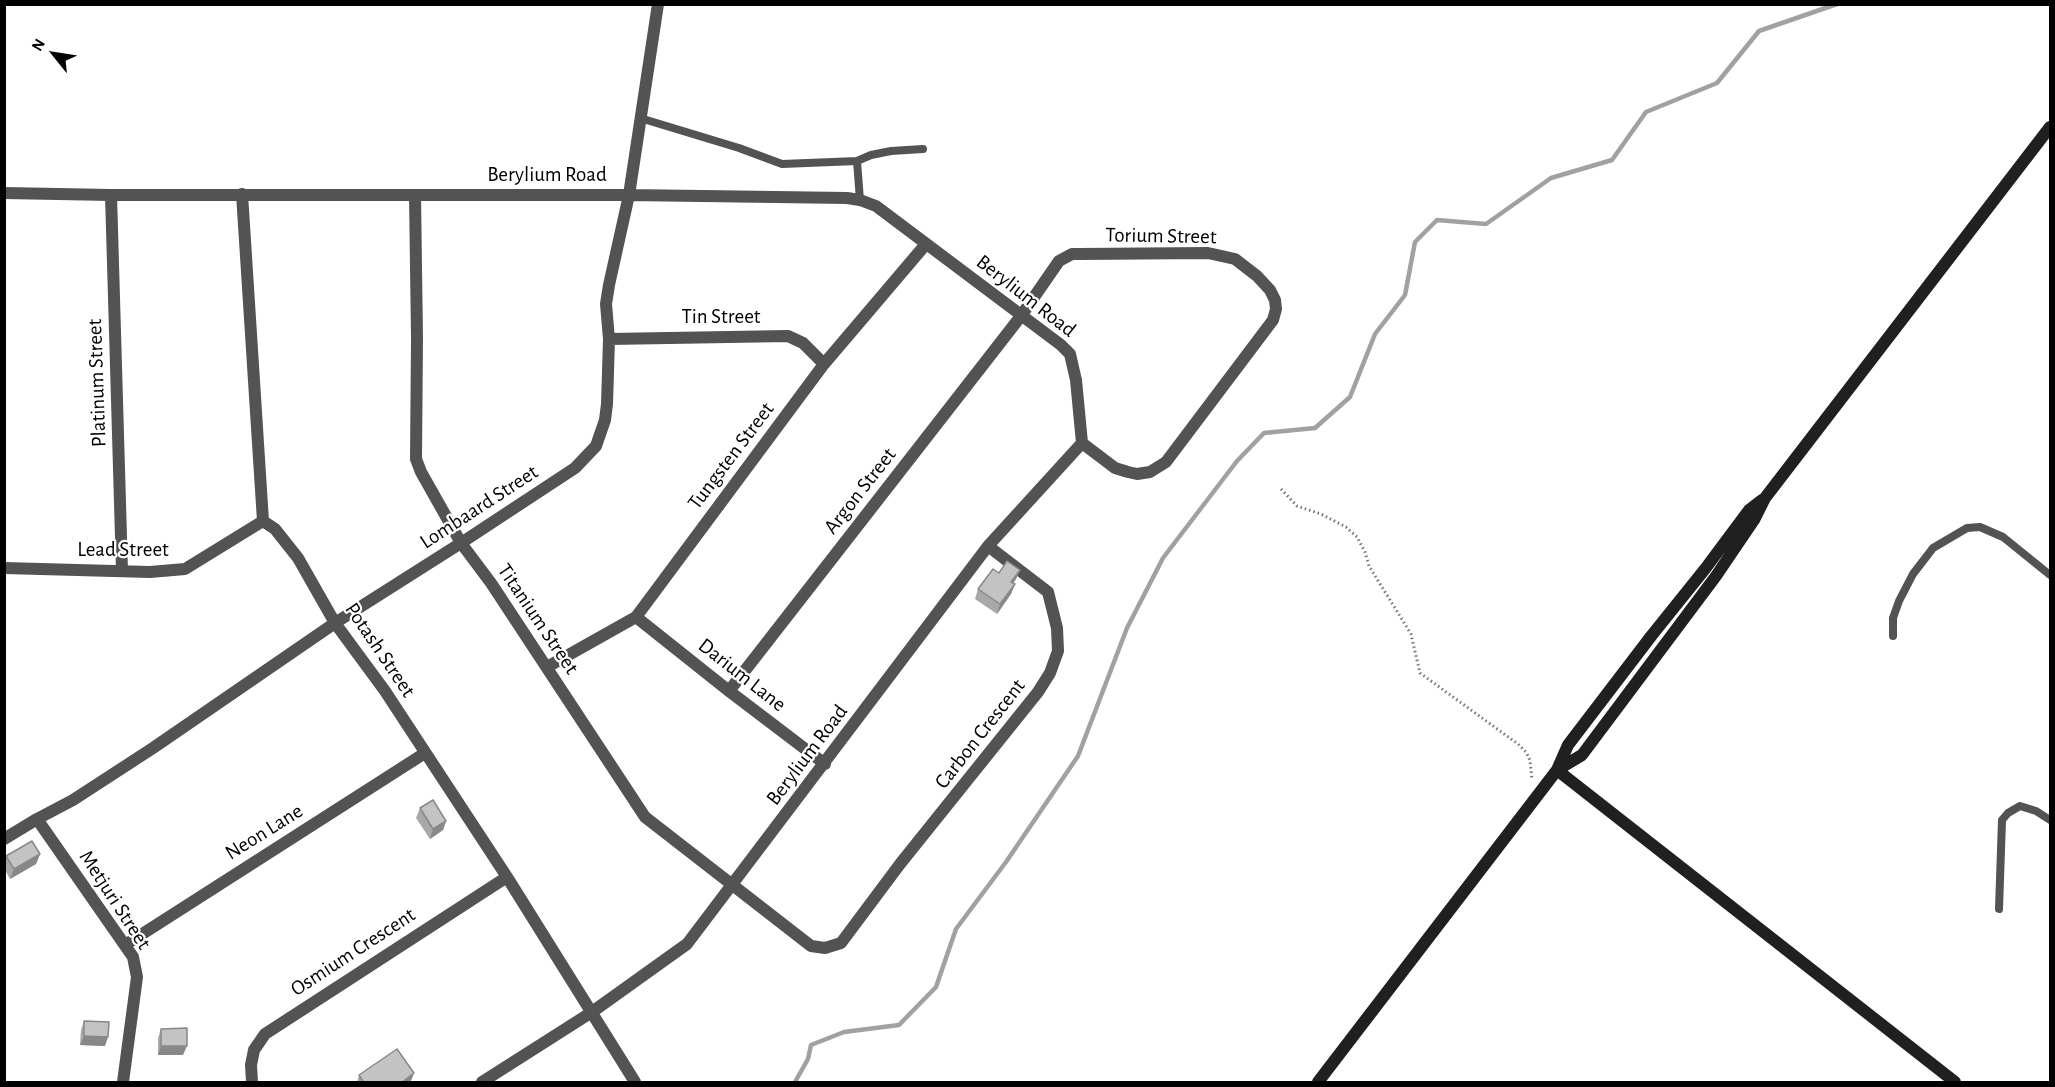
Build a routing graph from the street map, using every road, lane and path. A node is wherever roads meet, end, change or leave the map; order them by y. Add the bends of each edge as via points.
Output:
1 (654, 5) edge
2 (640, 118) junction
3 (2050, 127) edge
4 (923, 149) dead end
5 (857, 161) junction
6 (4, 193) edge
7 (242, 194) junction
8 (111, 195) junction
9 (415, 195) junction
10 (629, 195) junction
11 (860, 200) junction
12 (926, 244) junction
13 (1021, 316) junction
14 (609, 339) junction
15 (824, 364) junction
16 (1082, 443) junction
17 (1281, 489) dead end
18 (263, 521) junction
19 (461, 543) junction
20 (988, 546) junction
21 (4, 568) edge
22 (122, 571) junction
23 (2050, 575) edge
24 (636, 617) junction
25 (335, 623) junction
26 (1893, 636) dead end
27 (547, 667) junction
28 (729, 691) junction
29 (425, 753) junction
30 (825, 764) junction
31 (1557, 770) junction
32 (1534, 800) junction
33 (37, 819) junction
34 (2050, 820) edge
35 (4, 839) edge
36 (507, 877) junction
37 (732, 884) junction
38 (1999, 909) dead end
39 (841, 943) joint
40 (124, 945) junction
41 (591, 1012) junction
42 (123, 1083) edge
43 (252, 1083) edge
44 (482, 1083) edge
45 (635, 1083) edge
46 (1318, 1083) edge
47 (1955, 1083) edge

1 - 2 street, Lombaard Street
2 - 5 lane via 782,164
2 - 10 street, Lombaard Street
3 - 31 street via 1765,498 1716,576 1582,755
4 - 5 lane via 891,151
5 - 11 lane
6 - 8 street, Berylium Road
7 - 8 street, Berylium Road
7 - 9 street, Berylium Road
7 - 18 street
8 - 22 street, Platinum Street
9 - 10 street, Berylium Road
9 - 19 street, Titanium Street via 416,459
10 - 11 street, Berylium Road
10 - 14 street, Lombaard Street via 606,304
11 - 12 street, Berylium Road via 876,206
12 - 13 street, Berylium Road
12 - 15 street, Tungsten Street
13 - 16 street, Berylium Road via 1070,354
13 - 16 street, Torium Street via 1059,261 1072,254 1221,255 1247,267 1275,300 1273,320 1166,462 1150,472 1137,474 1115,468
13 - 28 street, Argon Street
14 - 15 street, Tin Street via 788,336 803,343
14 - 19 street, Lombaard Street via 607,404 596,446 575,468
15 - 24 street, Tungsten Street
16 - 20 street, Berylium Road
17 - 32 path via 1297,506 1347,527 1357,537 1369,566 1411,634 1420,674 1526,752
18 - 22 street, Lead Street via 184,569
18 - 25 street, Potash Street via 275,529 298,558
19 - 25 street, Lombaard Street
19 - 27 street, Titanium Street
20 - 30 street, Berylium Road
20 - 39 street, Carbon Crescent via 1048,592 1058,651 1050,674
21 - 22 street, Lead Street
23 - 26 lane via 2002,537 1980,527 1967,528 1933,548 1912,574 1893,618
24 - 27 street, Tungsten Street
24 - 28 street, Darium Lane
25 - 29 street, Potash Street
25 - 33 street, Lombaard Street via 153,748
27 - 37 street, Titanium Street via 645,817
28 - 30 street, Darium Lane
29 - 36 street, Potash Street
29 - 40 street, Neon Lane
30 - 37 street, Berylium Road
31 - 32 street
31 - 47 street
32 - 46 street
33 - 35 street, Lombaard Street
33 - 40 street, Metjuri Street
34 - 38 lane via 2020,806 2002,820
36 - 41 street, Potash Street
36 - 43 street, Osmium Crescent via 265,1034 254,1050
37 - 39 street, Titanium Street via 811,945 825,948
37 - 41 street, Berylium Road via 687,944
40 - 42 street, Metjuri Street via 133,957 137,977
41 - 44 street, Berylium Road
41 - 45 street, Potash Street

